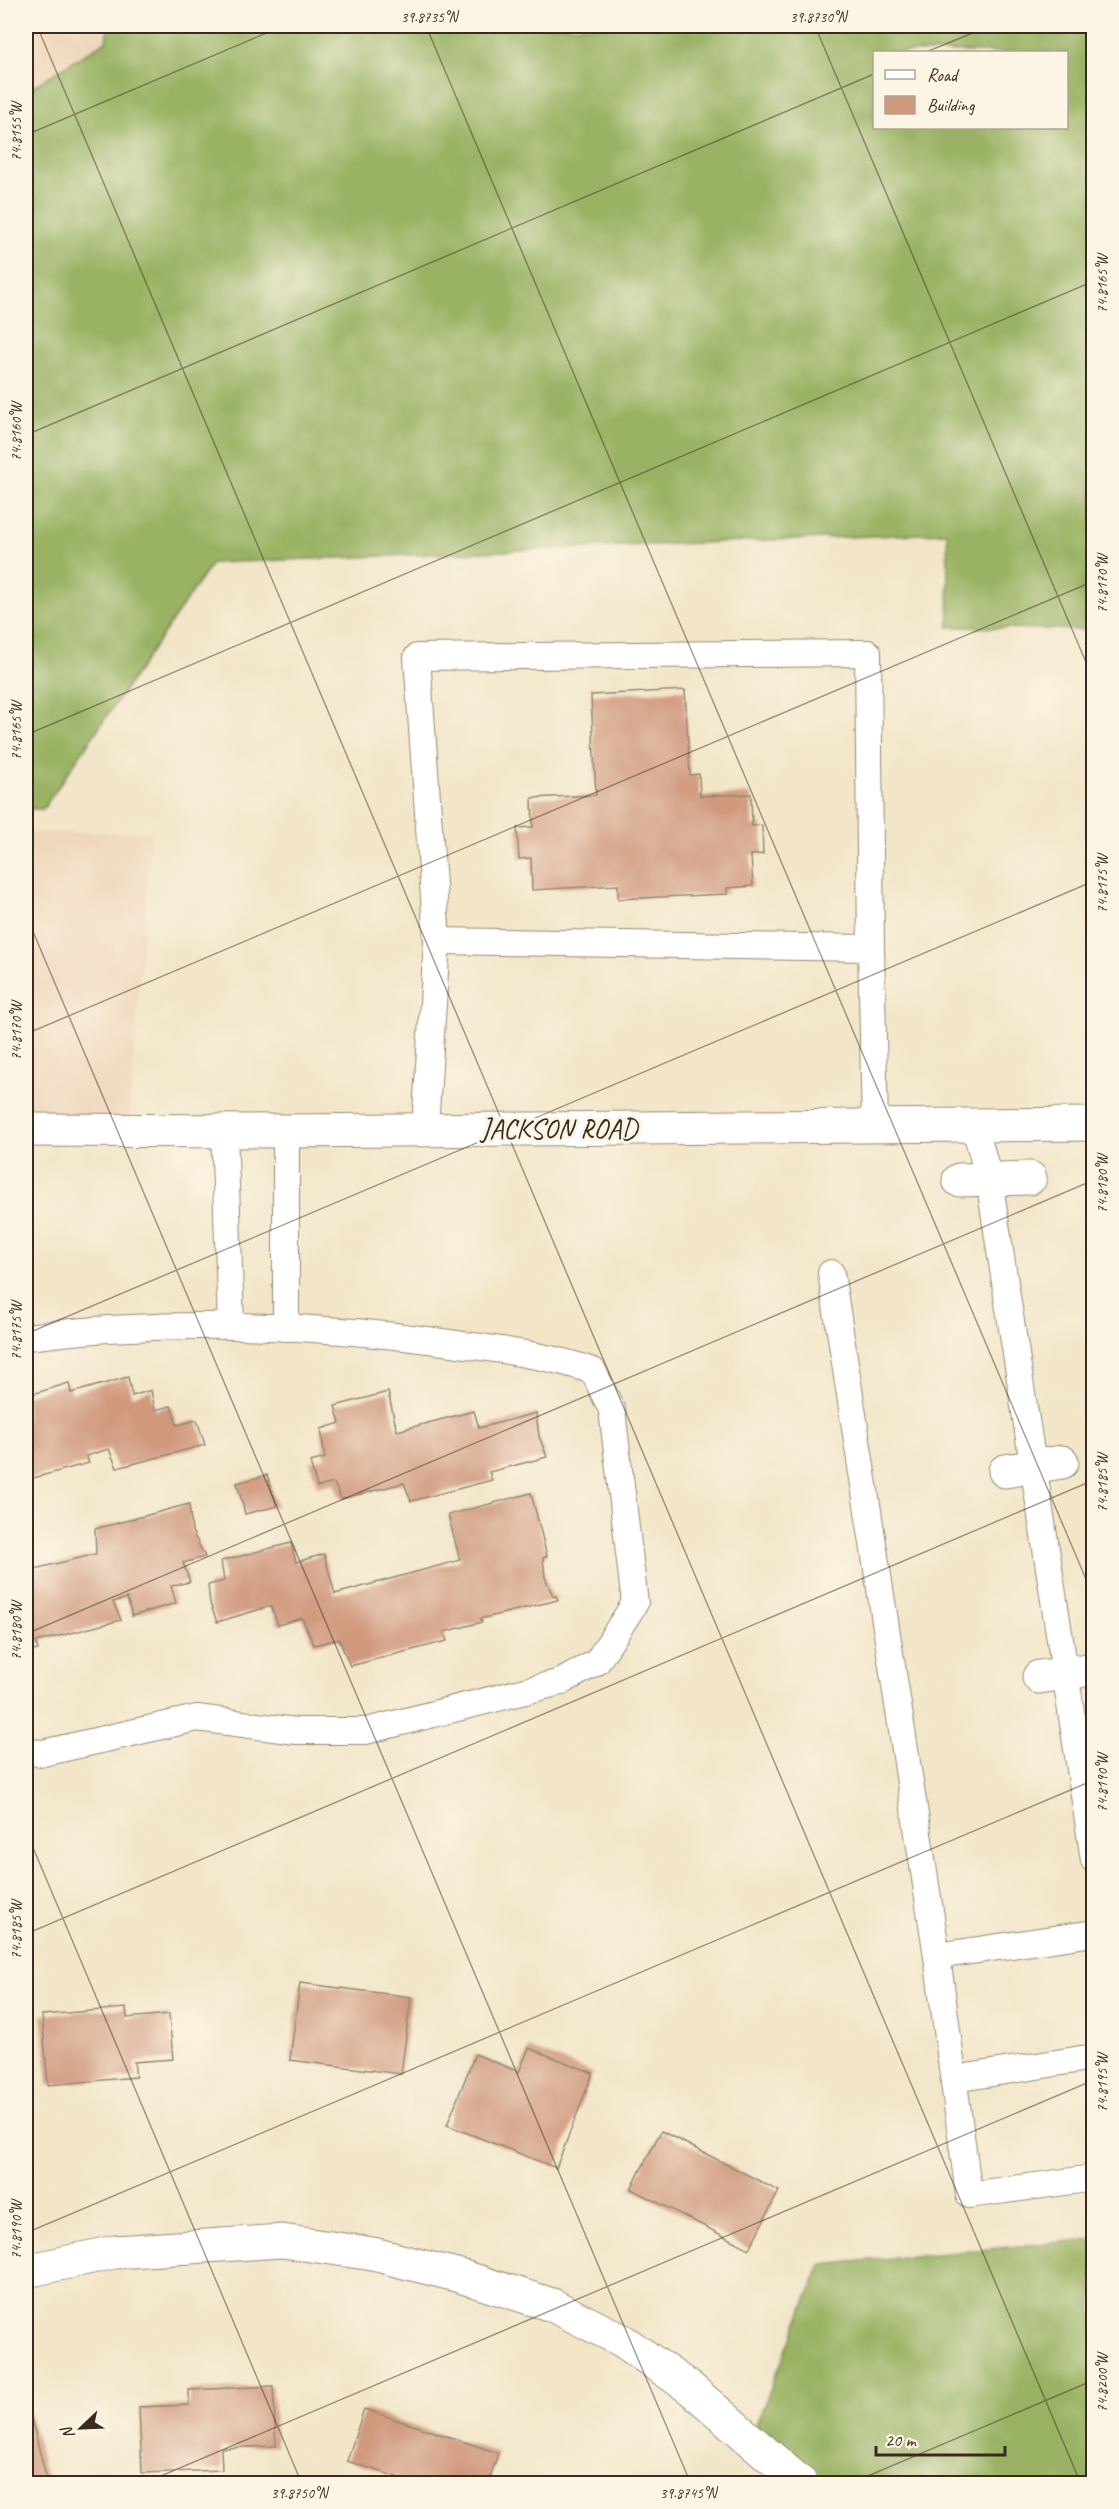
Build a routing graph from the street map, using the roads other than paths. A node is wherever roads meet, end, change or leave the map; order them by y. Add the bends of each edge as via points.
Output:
1 (437, 941) junction
2 (871, 948) junction
3 (974, 1124) junction
4 (1094, 1124) edge
5 (875, 1126) junction
6 (425, 1128) junction
7 (224, 1129) junction
8 (26, 1130) edge
9 (286, 1131) junction
10 (1030, 1178) dead end
11 (974, 1179) junction
12 (831, 1273) dead end
13 (231, 1324) junction
14 (286, 1328) junction
15 (26, 1337) edge
16 (1066, 1673) edge
17 (26, 1752) edge
18 (1094, 1860) edge
19 (1094, 1933) edge
20 (938, 1956) junction
21 (1094, 2057) edge
22 (954, 2079) junction
23 (1094, 2178) edge
24 (26, 2271) edge
25 (802, 2484) edge

1 - 2 lane
1 - 2 lane via 417,657 868,653
1 - 6 lane
2 - 5 lane
3 - 4 street, JACKSON ROAD
3 - 5 street, JACKSON ROAD
3 - 11 lane
5 - 6 street, JACKSON ROAD
6 - 9 street, JACKSON ROAD
7 - 8 street, JACKSON ROAD
7 - 9 street, JACKSON ROAD
7 - 13 lane
9 - 14 lane
10 - 11 street
11 - 16 lane via 1033,1466
12 - 20 lane
13 - 14 lane
13 - 15 lane via 103,1328
14 - 17 lane via 379,1333 554,1358 593,1371 612,1410 635,1603 597,1662 561,1682 366,1731 296,1731 197,1718 43,1754
16 - 18 lane
19 - 20 lane
20 - 22 lane
21 - 22 lane
22 - 23 lane via 969,2196
24 - 25 street via 115,2252 282,2241 373,2254 460,2276 552,2305 623,2341 690,2388

